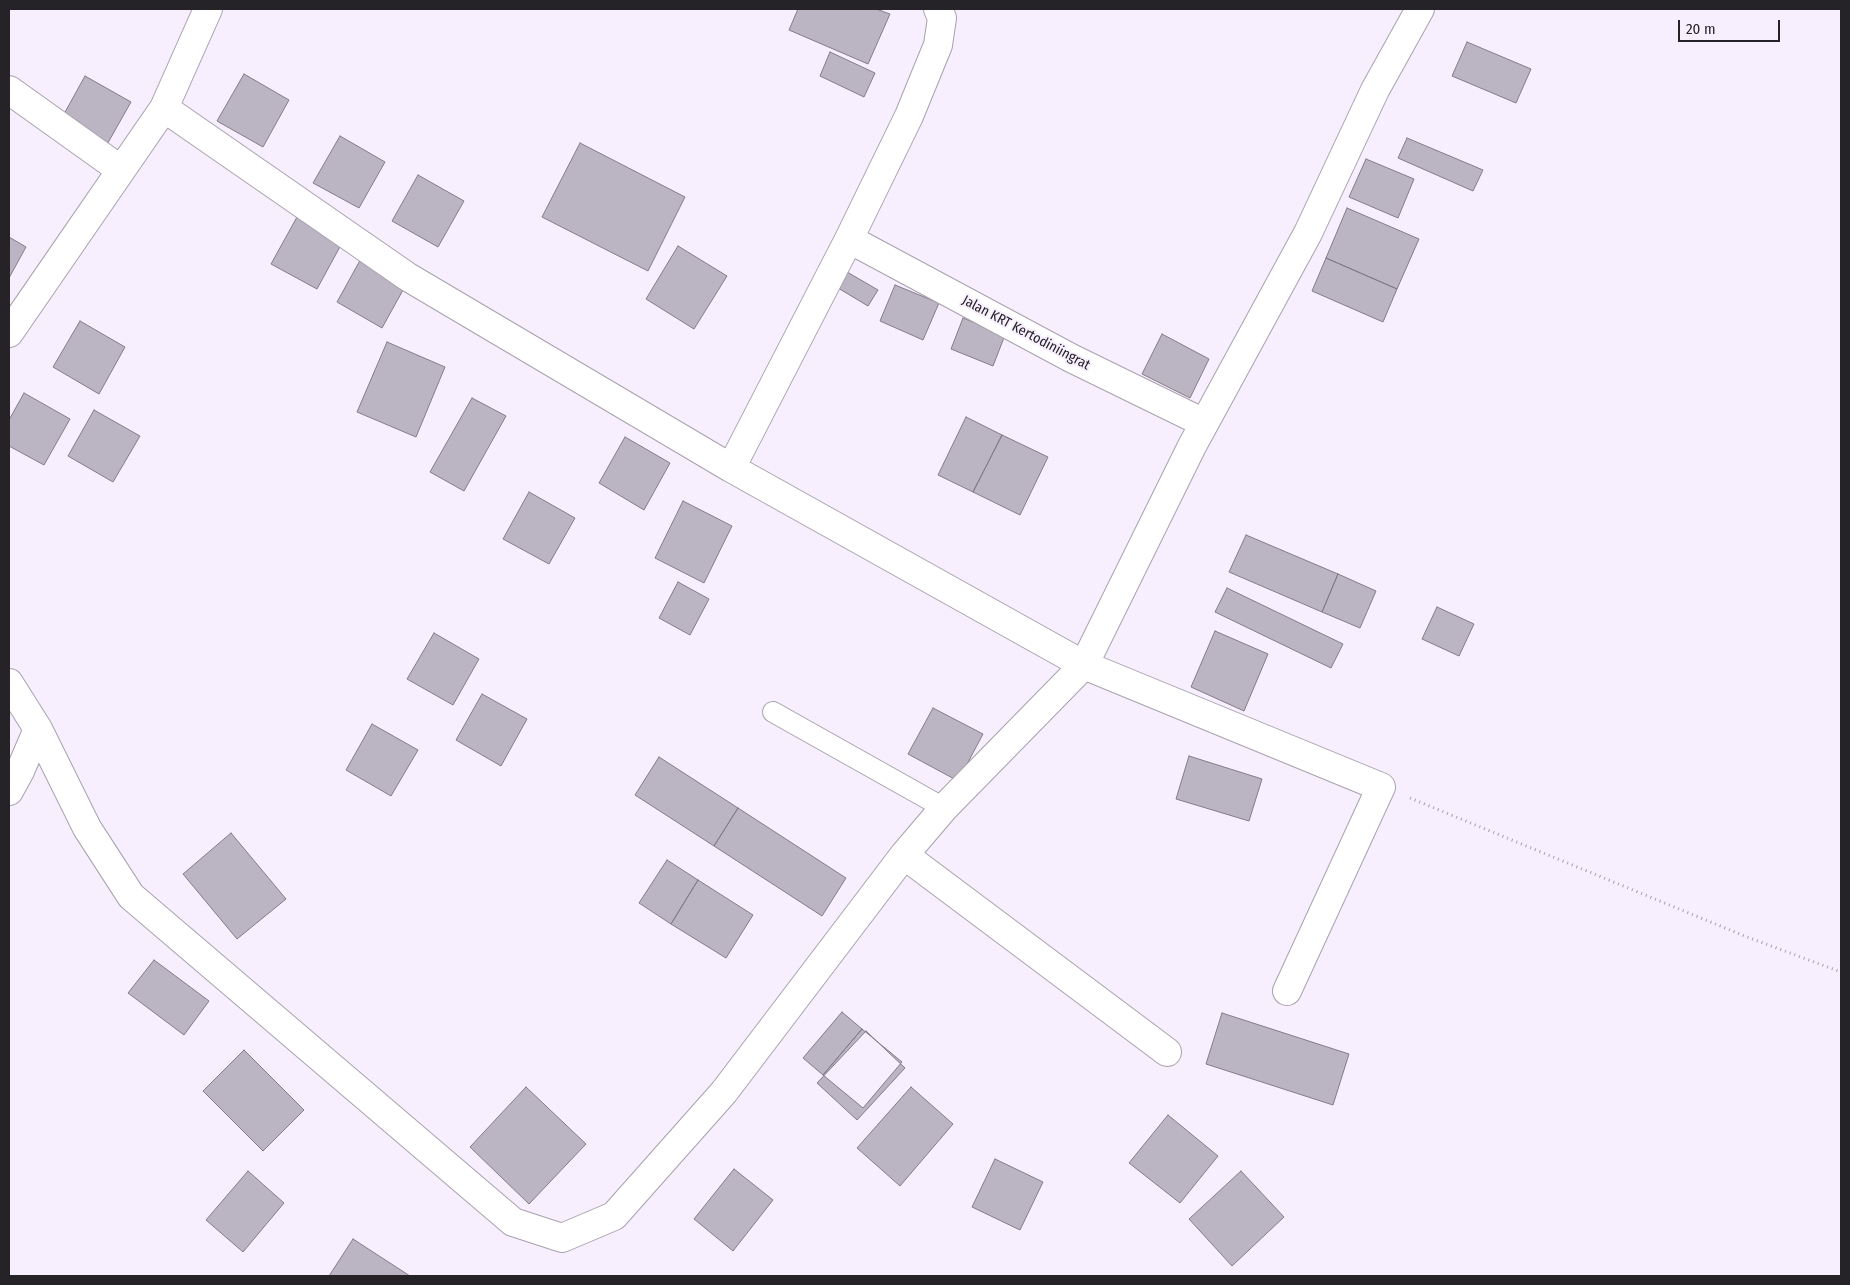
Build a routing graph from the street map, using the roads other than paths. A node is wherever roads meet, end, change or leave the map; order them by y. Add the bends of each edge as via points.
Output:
1 (208, 9) edge
2 (938, 9) edge
3 (1411, 12) edge
4 (9, 90) edge
5 (164, 108) junction
6 (121, 170) junction
7 (849, 239) junction
8 (9, 333) edge
9 (1204, 423) junction
10 (731, 468) junction
11 (1084, 665) junction
12 (9, 682) edge
13 (773, 712) dead end
14 (38, 729) junction
15 (9, 791) edge
16 (944, 808) junction
17 (904, 855) junction
18 (1287, 991) dead end
19 (1167, 1052) dead end

1 - 5 street
2 - 7 street via 942,18 938,45 909,116
3 - 9 street via 1308,233
4 - 6 street
5 - 6 street
5 - 10 street via 408,277
6 - 8 street
7 - 9 street, Jalan KRT Kertodiniingrat via 1071,358
7 - 10 street
9 - 11 street
10 - 11 street
11 - 16 street
11 - 18 street via 1381,787
12 - 14 street
13 - 16 lane
14 - 15 street
14 - 17 street via 87,828 131,896 513,1222 562,1238 614,1216 724,1092
16 - 17 street
17 - 19 street

